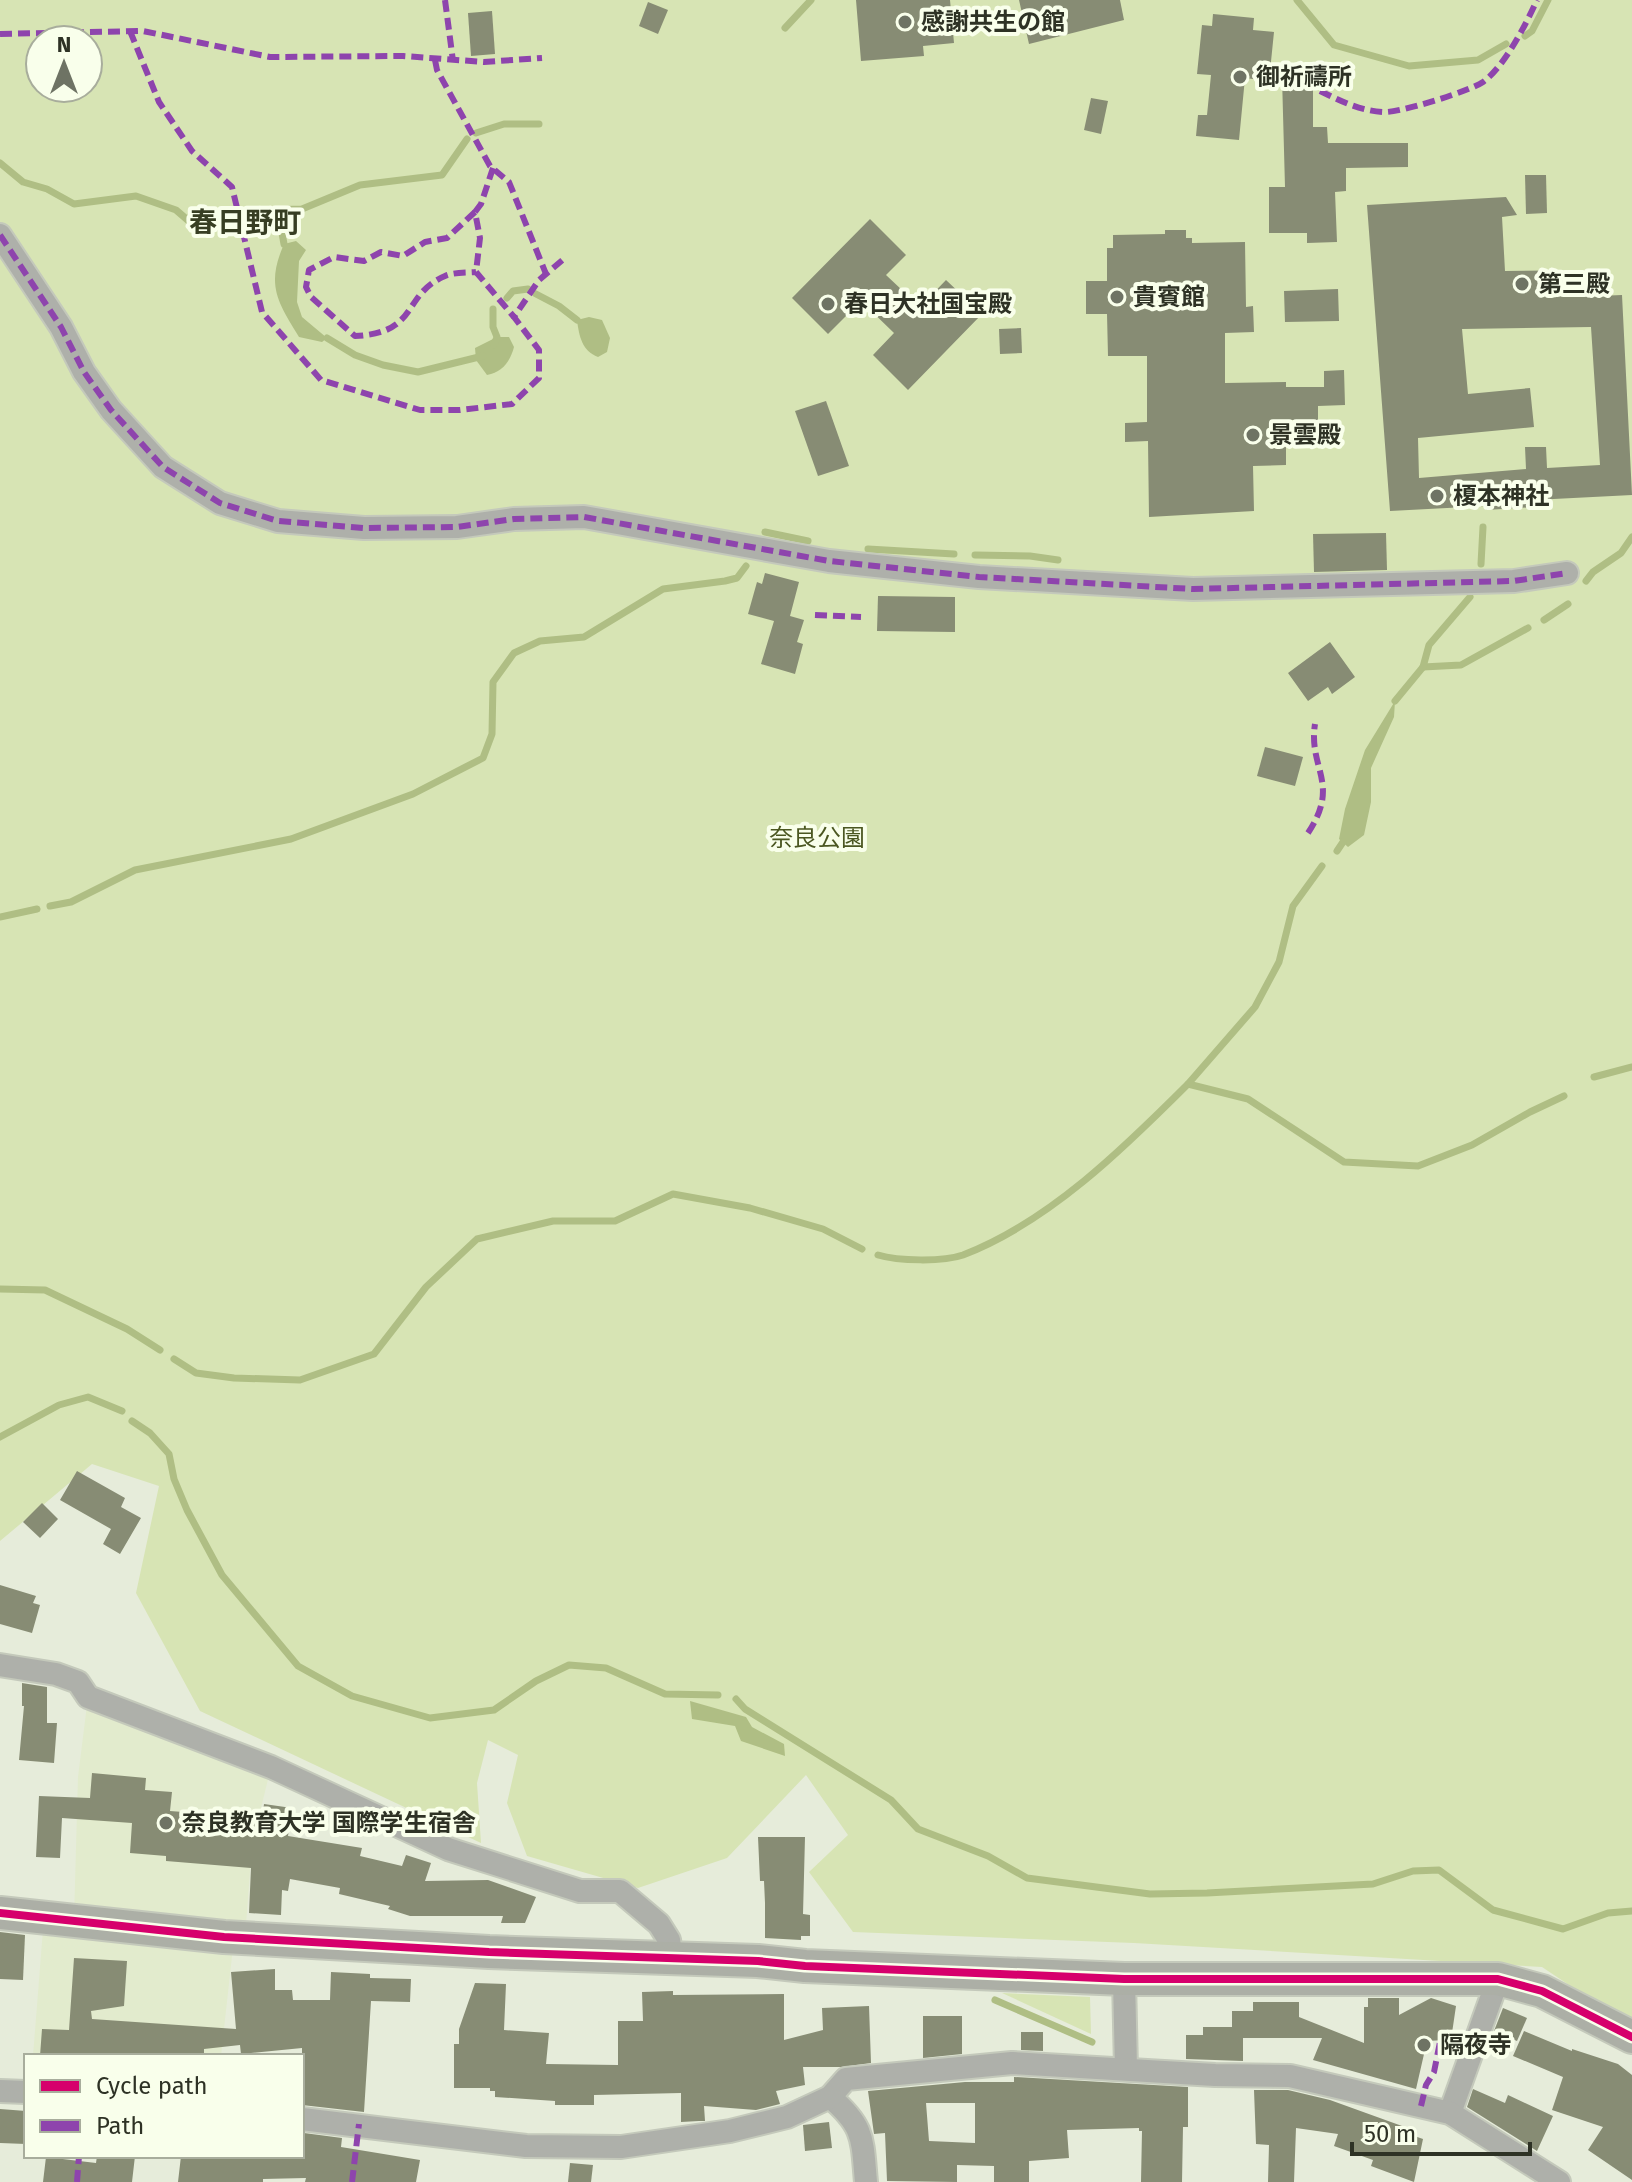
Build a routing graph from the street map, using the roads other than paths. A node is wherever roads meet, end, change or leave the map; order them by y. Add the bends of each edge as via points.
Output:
1 (0, 235) edge
2 (1567, 573) dead end
3 (0, 1665) edge
4 (0, 1913) edge
5 (672, 1960) junction
6 (1124, 1979) junction
7 (1498, 1979) junction
8 (1632, 2037) edge
9 (1126, 2069) junction
10 (0, 2091) edge
11 (24, 2092) edge
12 (830, 2097) junction
13 (1450, 2113) junction
14 (304, 2119) edge
15 (866, 2182) edge
16 (1559, 2182) edge

1 - 2 street via 111,410 163,467 220,503 278,521 364,528 457,527 584,517 829,561 979,577 1193,589 1514,581
3 - 5 street via 78,1682 88,1697 271,1767 448,1849 580,1891 620,1891 659,1924
4 - 5 street via 224,1937
5 - 6 street
6 - 7 street
6 - 9 street
7 - 8 street via 1542,1991
7 - 13 street
9 - 12 street via 1012,2063 846,2079
9 - 13 street via 1290,2076
10 - 11 street
12 - 14 street via 787,2117 730,2131 621,2147 526,2146
12 - 15 street via 851,2115 862,2136
13 - 16 street

